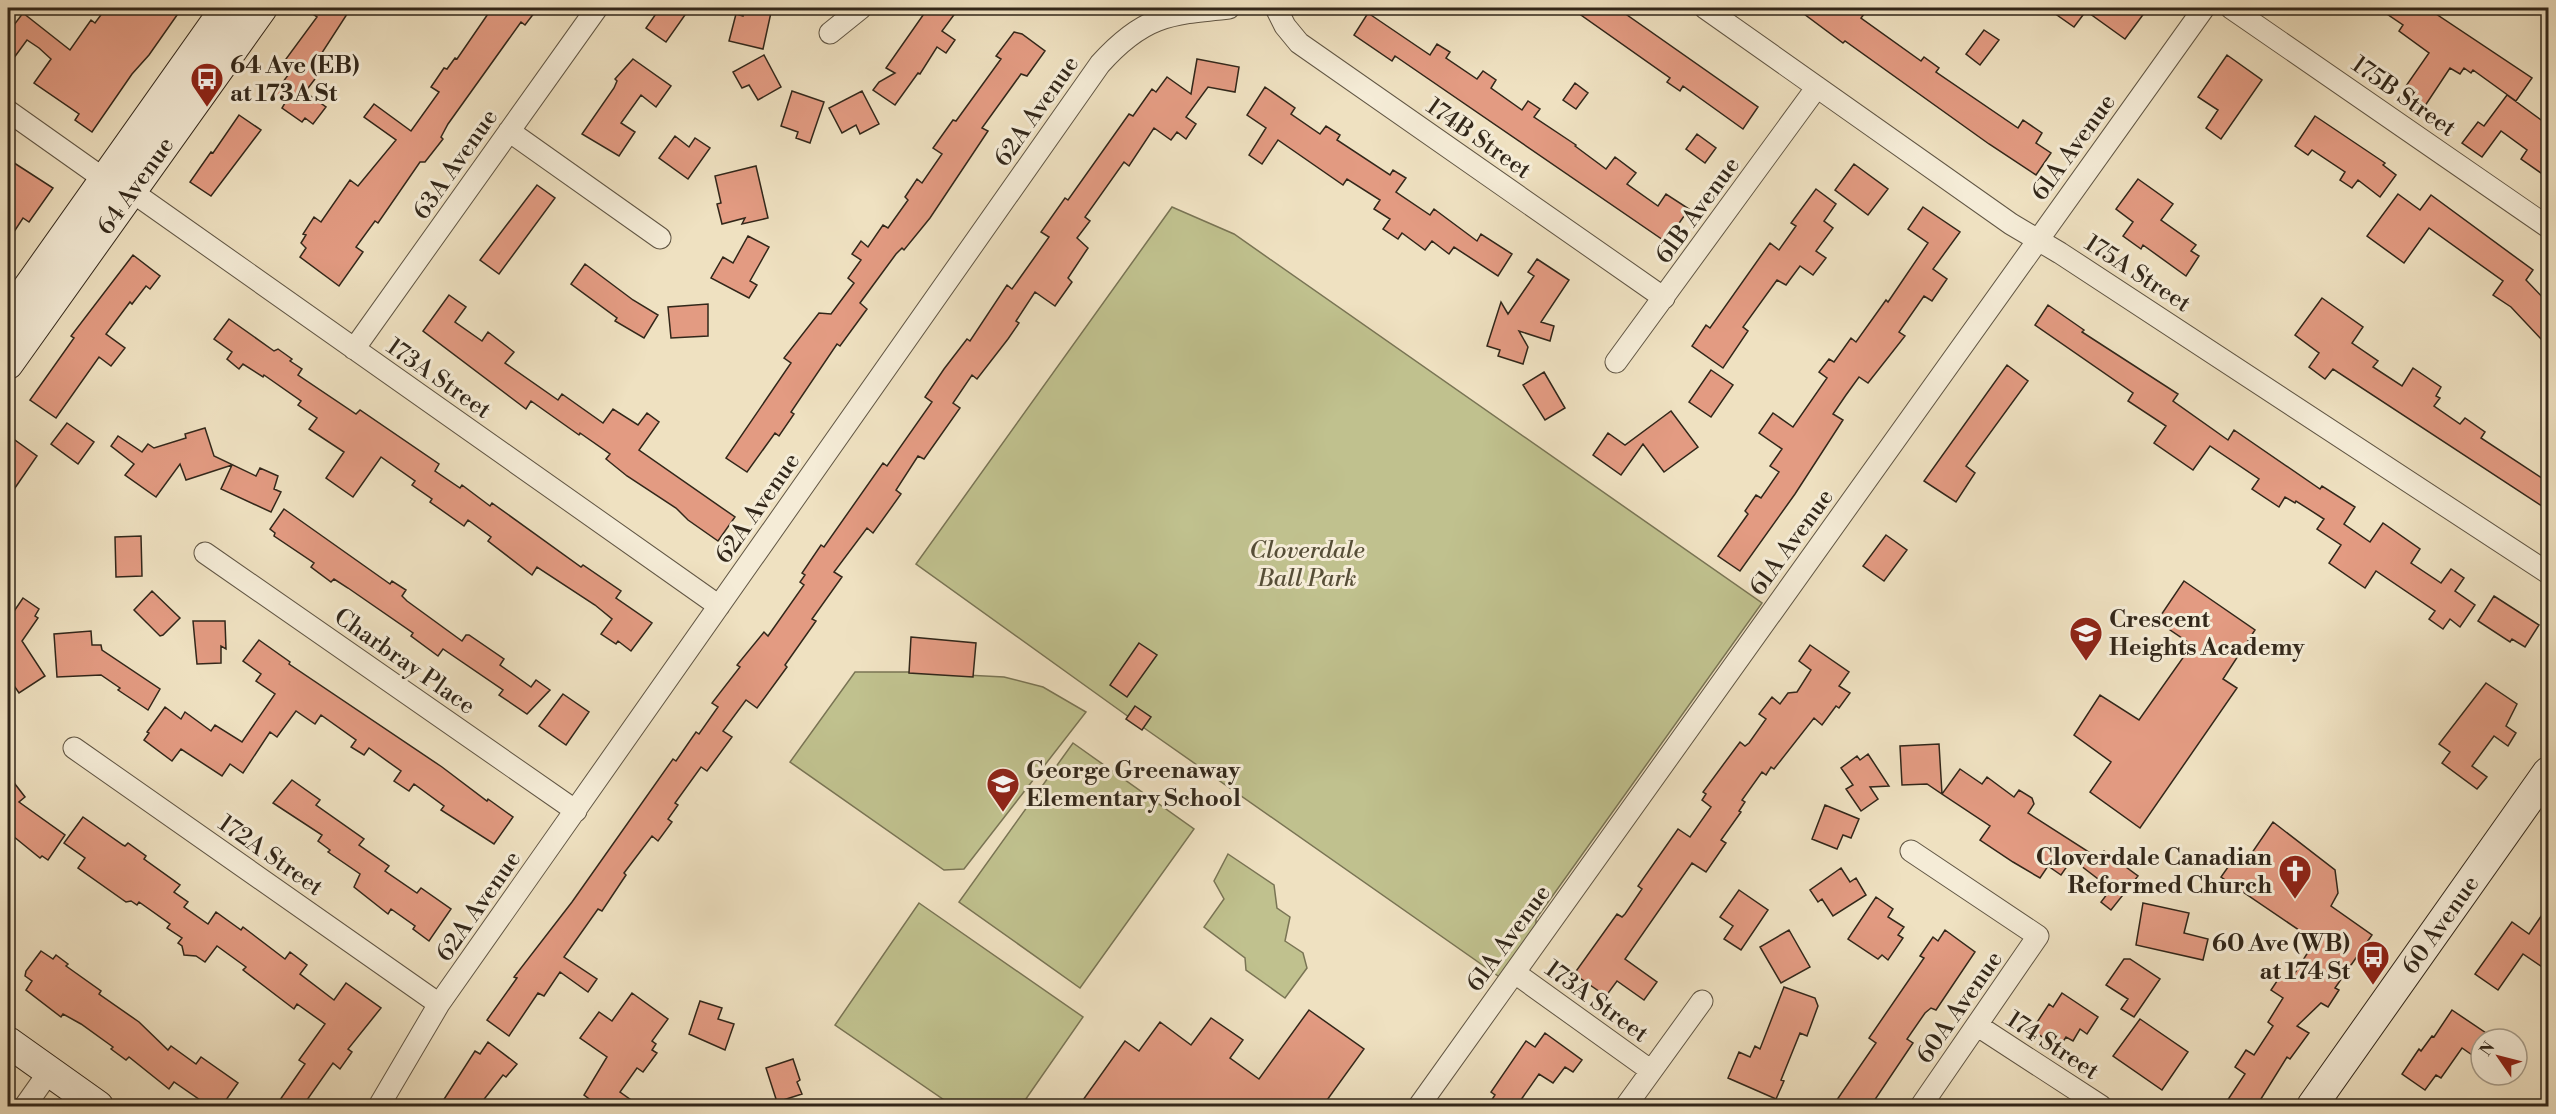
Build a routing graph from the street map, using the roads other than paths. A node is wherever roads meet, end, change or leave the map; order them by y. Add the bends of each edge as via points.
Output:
1 (226, 8) edge
2 (262, 8) edge
3 (597, 8) edge
4 (861, 8) edge
5 (1229, 8) edge
6 (1276, 8) edge
7 (1705, 8) edge
8 (2204, 8) edge
9 (2230, 8) edge
10 (830, 33) dead end
11 (1817, 87) junction
12 (8, 111) edge
13 (509, 131) junction
14 (104, 179) junction
15 (131, 191) junction
16 (2548, 227) edge
17 (660, 238) dead end
18 (2038, 240) junction
19 (1664, 298) junction
20 (8, 316) edge
21 (354, 349) junction
22 (1616, 362) dead end
23 (8, 364) edge
24 (205, 553) dead end
25 (2548, 573) edge
26 (719, 606) junction
27 (74, 748) dead end
28 (2548, 772) edge
29 (576, 811) junction
30 (1911, 851) dead end
31 (1515, 973) junction
32 (1702, 1001) dead end
33 (439, 1004) junction
34 (1978, 1026) junction
35 (8, 1042) edge
36 (1650, 1070) junction
37 (49, 1072) junction
38 (25, 1107) edge
39 (98, 1107) edge
40 (379, 1107) edge
41 (1419, 1107) edge
42 (1626, 1107) edge
43 (1921, 1107) edge
44 (2102, 1107) edge
45 (2312, 1107) edge

1 - 14 main road, 64 Avenue
2 - 15 main road, 64 Avenue
3 - 13 street, 63A Avenue
4 - 10 street
5 - 26 street, 62A Avenue via 1156,19 1132,34 1100,64
6 - 19 street, 174B Street via 1299,43
7 - 11 street, 175A Street
8 - 18 street, 61A Avenue
9 - 16 street, 175B Street
11 - 18 street, 175A Street
11 - 19 street, 61B Avenue
12 - 14 street
13 - 17 street
13 - 21 street, 63A Avenue
14 - 20 main road, 64 Avenue
15 - 21 street, 173A Street
15 - 23 main road, 64 Avenue
18 - 25 street, 175A Street
18 - 31 street, 61A Avenue
19 - 22 street, 61B Avenue
21 - 26 street, 173A Street
24 - 29 street, Charbray Place
26 - 29 street, 62A Avenue
27 - 33 street, 172A Street
28 - 45 main road, 60 Avenue
29 - 33 street, 62A Avenue
30 - 34 street, 60A Avenue via 2038,936
31 - 36 street, 173A Street
31 - 41 street, 61A Avenue
32 - 36 street, 173A Street
33 - 40 street, 62A Avenue
34 - 43 street, 60A Avenue
34 - 44 street, 174 Street
35 - 37 main road
36 - 42 street, 173A Street
37 - 38 street
37 - 39 main road

